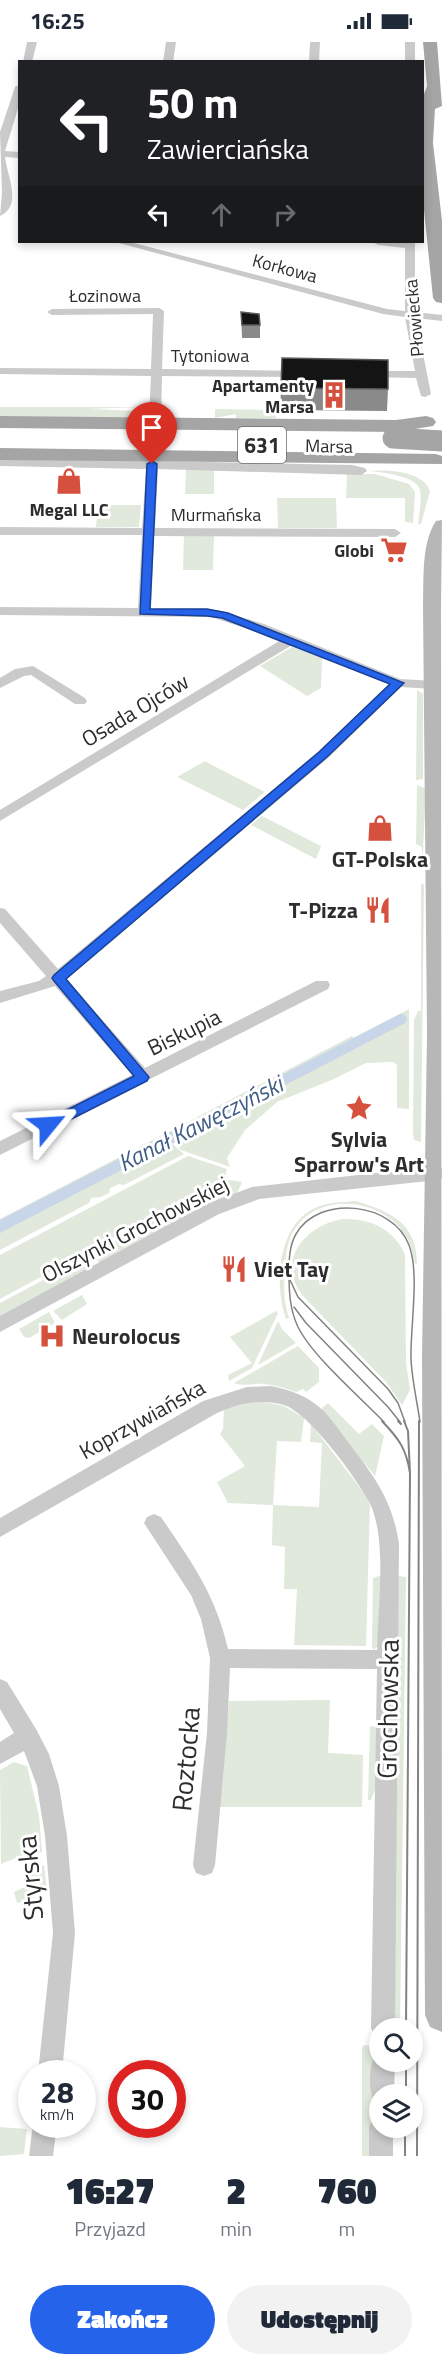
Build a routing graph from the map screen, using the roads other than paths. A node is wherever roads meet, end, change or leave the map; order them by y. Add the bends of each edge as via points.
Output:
1 (32, 42) edge
2 (171, 42) edge
3 (315, 42) edge
4 (410, 42) edge
5 (430, 42) edge
6 (28, 60) edge
7 (168, 60) edge
8 (314, 60) edge
9 (410, 60) edge
10 (434, 86) junction
11 (18, 94) edge
12 (0, 154) edge
13 (18, 156) edge
14 (442, 158) edge
15 (18, 180) edge
16 (5, 182) junction
17 (4, 212) edge
18 (124, 243) edge
19 (394, 243) edge
20 (410, 244) edge
21 (442, 298) edge
22 (52, 312) dead end
23 (411, 316) junction
24 (442, 318) edge
25 (0, 371) edge
26 (156, 373) junction
27 (318, 374) edge
28 (352, 374) edge
29 (420, 375) junction
30 (425, 394) dead end
31 (155, 417) dead end
32 (0, 422) edge
33 (67, 422) junction
34 (0, 434) edge
35 (188, 435) junction
36 (442, 441) edge
37 (0, 442) edge
38 (124, 444) junction
39 (0, 453) edge
40 (440, 458) edge
41 (0, 462) edge
42 (152, 464) junction
43 (361, 471) dead end
44 (442, 525) edge
45 (0, 531) edge
46 (148, 531) junction
47 (395, 533) dead end
48 (0, 611) edge
49 (144, 612) junction
50 (291, 640) junction
51 (398, 683) junction
52 (0, 684) edge
53 (434, 685) junction
54 (80, 701) dead end
55 (0, 816) edge
56 (0, 913) edge
57 (58, 978) junction
58 (322, 986) dead end
59 (0, 997) edge
60 (143, 1077) junction
61 (0, 1149) edge
62 (438, 1173) junction
63 (0, 1325) edge
64 (313, 1414) joint
65 (154, 1523) dead end
66 (0, 1528) edge
67 (220, 1658) junction
68 (388, 1660) junction
69 (0, 1689) edge
70 (29, 1736) junction
71 (0, 1754) edge
72 (204, 1865) dead end
73 (442, 2015) edge
74 (383, 2018) edge
75 (51, 2060) edge
76 (43, 2138) edge
77 (381, 2138) edge
78 (41, 2156) edge
79 (381, 2156) edge

1 - 6 street
2 - 7 street
3 - 8 street
4 - 9 street
5 - 10 main road, Płowiecka
10 - 14 main road
10 - 21 main road, Płowiecka via 427,109 425,144
11 - 12 street
12 - 13 street
12 - 16 street
15 - 16 street
16 - 17 street
18 - 23 street, Korkowa
19 - 20 street
20 - 23 street, Płowiecka
22 - 26 street, Łozinowa via 159,311
23 - 24 street, Korkowa
23 - 29 street, Płowiecka
25 - 26 street, Tytoniowa
26 - 27 street, Tytoniowa
26 - 31 street
28 - 29 street
29 - 30 street, Płowiecka
32 - 33 main road, Marsa
33 - 35 main road
33 - 40 main road, Marsa via 396,426 433,416 421,433 427,451
34 - 35 main road, Marsa / 631
35 - 36 main road, Marsa / 631, bridge
37 - 38 main road, Marsa / 631
38 - 39 main road
38 - 40 main road, Marsa / 631
39 - 40 main road, Marsa
41 - 42 street
42 - 43 street
42 - 46 street
44 - 53 main road via 436,545 432,606
45 - 46 street, Murmańska
46 - 47 street, Murmańska
46 - 49 street
48 - 49 street
49 - 50 street via 212,613
50 - 51 street
50 - 55 street, Osada Ojców
51 - 53 street
51 - 57 street via 323,755
52 - 54 street via 33,670
53 - 62 main road, Grochowska
56 - 57 street
57 - 59 street
57 - 60 street
58 - 60 street, Biskupia
60 - 61 street, Biskupia
62 - 63 street, Olszynki Grochowskiej via 258,1192 213,1209
62 - 73 main road, Grochowska via 435,1358
64 - 66 street, Koprzywiańska via 306,1407 275,1395 252,1393 232,1397
64 - 68 street, Grochowska via 381,1502 389,1544
65 - 67 street, Roztocka via 198,1589 211,1619
67 - 68 street
67 - 72 street, Roztocka
68 - 74 street, Grochowska
69 - 70 street, Styrska
70 - 71 street
70 - 75 street, Styrska via 48,1786 64,1919
76 - 78 street
77 - 79 street

